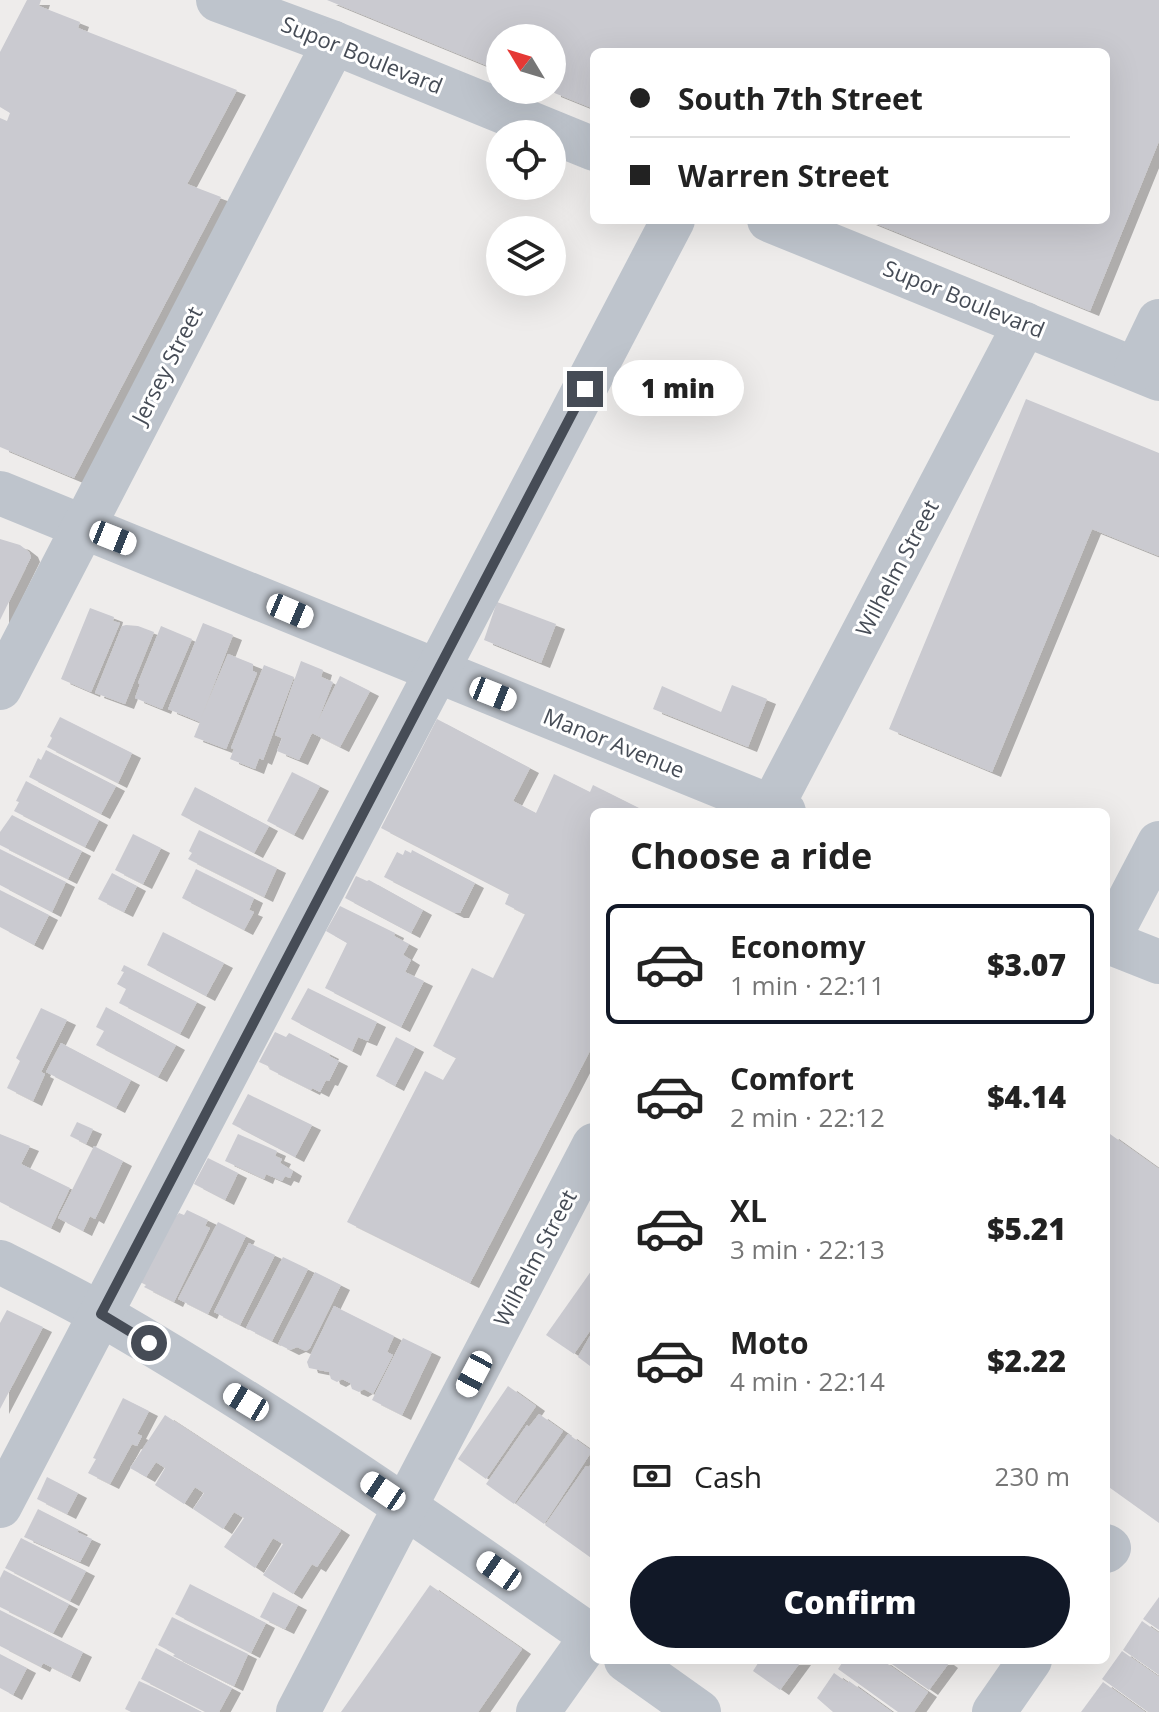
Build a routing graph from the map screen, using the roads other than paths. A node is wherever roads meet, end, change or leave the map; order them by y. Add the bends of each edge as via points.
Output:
1 (218, 0) edge
2 (334, 43) junction
3 (590, 147) edge
4 (671, 224) edge
5 (779, 224) edge
6 (1159, 321) edge
7 (1025, 324) junction
8 (1147, 374) edge
9 (0, 493) edge
10 (84, 526) junction
11 (437, 672) junction
12 (0, 688) edge
13 (770, 808) edge
14 (776, 808) edge
15 (1159, 843) edge
16 (1110, 935) edge
17 (1110, 942) edge
18 (1159, 962) edge
19 (590, 1162) edge
20 (0, 1262) edge
21 (101, 1314) junction
22 (0, 1506) edge
23 (406, 1506) junction
24 (590, 1635) edge
25 (590, 1659) edge
26 (631, 1664) edge
27 (1027, 1664) edge
28 (298, 1712) edge
29 (538, 1712) edge
30 (699, 1712) edge
31 (994, 1712) edge

1 - 2 street, Supor Boulevard
2 - 3 street, Supor Boulevard
2 - 10 street, Jersey Street
4 - 11 street
5 - 7 street, Supor Boulevard
6 - 8 street
7 - 8 street, Supor Boulevard
7 - 14 street, Wilhelm Street
9 - 10 street, Manor Avenue
10 - 11 street, Manor Avenue
10 - 12 street, Jersey Street
11 - 13 street, Manor Avenue
11 - 21 street
15 - 16 street
17 - 18 street
19 - 23 street, Wilhelm Street
20 - 21 street
21 - 22 street
21 - 23 street
23 - 24 street
23 - 28 street, Wilhelm Street
25 - 29 street
26 - 30 street
27 - 31 street

